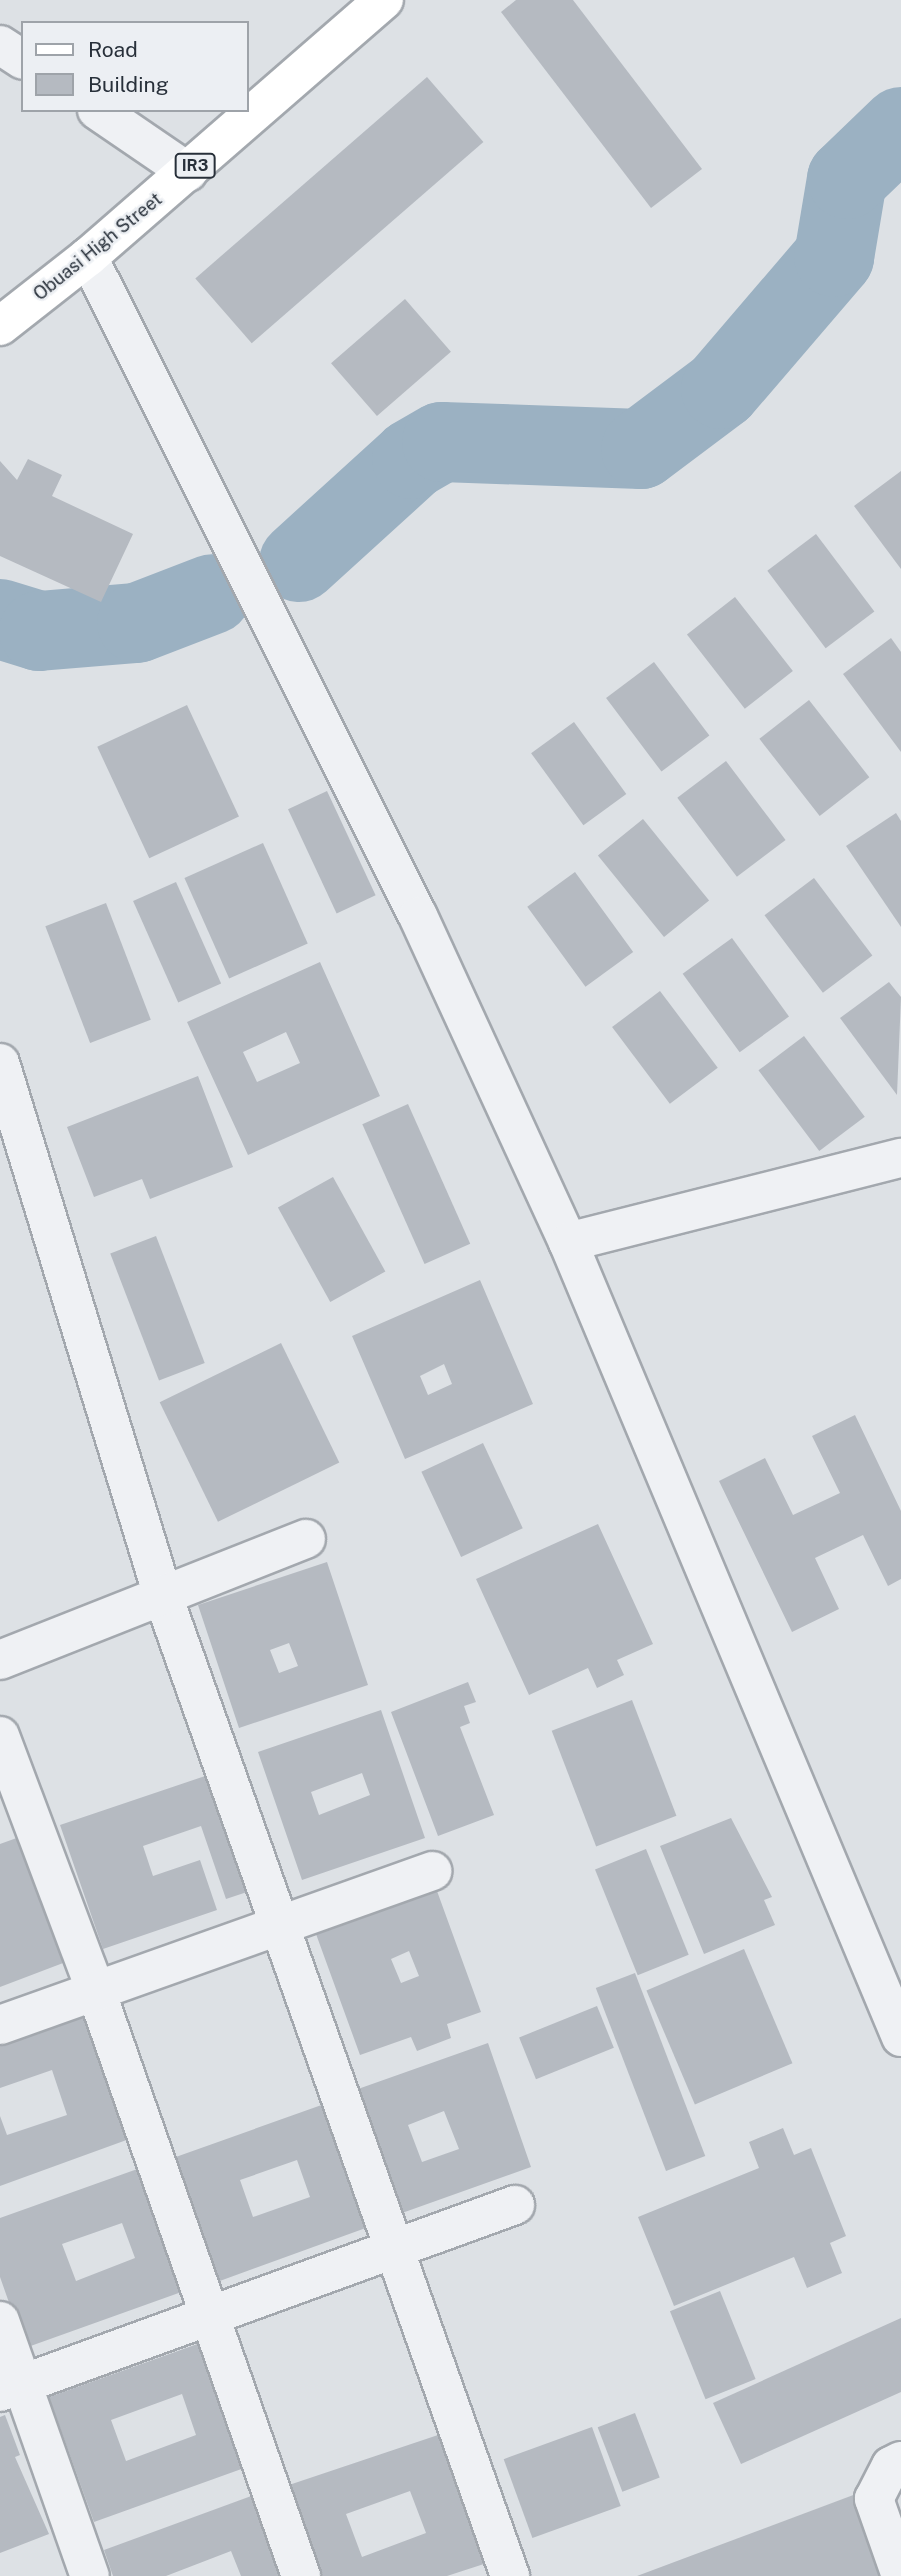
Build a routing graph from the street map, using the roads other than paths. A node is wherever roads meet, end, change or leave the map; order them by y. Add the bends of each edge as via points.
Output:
1 (384, 0) edge
2 (0, 45) edge
3 (21, 59) edge
4 (100, 112) edge
5 (188, 172) junction
6 (88, 257) junction
7 (0, 326) edge
8 (0, 1063) edge
9 (901, 1158) edge
10 (568, 1242) junction
11 (306, 1539) dead end
12 (163, 1595) junction
13 (0, 1660) edge
14 (0, 1736) edge
15 (432, 1871) dead end
16 (280, 1925) junction
17 (96, 1991) junction
18 (0, 2025) edge
19 (901, 2037) edge
20 (515, 2205) dead end
21 (390, 2250) junction
22 (211, 2314) junction
23 (0, 2321) edge
24 (11, 2388) edge
25 (901, 2461) edge
26 (90, 2576) edge
27 (301, 2576) edge
28 (510, 2576) edge
29 (901, 2576) edge

1 - 5 main road, Obuasi High Street / IR3
2 - 3 street
4 - 5 street
5 - 6 main road, Obuasi High Street / IR3
6 - 7 main road, Obuasi High Street / IR3
6 - 10 street via 418,916
8 - 12 street
9 - 10 street
10 - 19 street
11 - 12 street
12 - 13 street
12 - 16 street
14 - 17 street
15 - 16 street
16 - 17 street
16 - 21 street
17 - 18 street
17 - 22 street
20 - 21 street
21 - 22 street
21 - 28 street
22 - 24 street
22 - 27 street
23 - 24 street
24 - 26 street
25 - 29 street via 891,2466 874,2499

